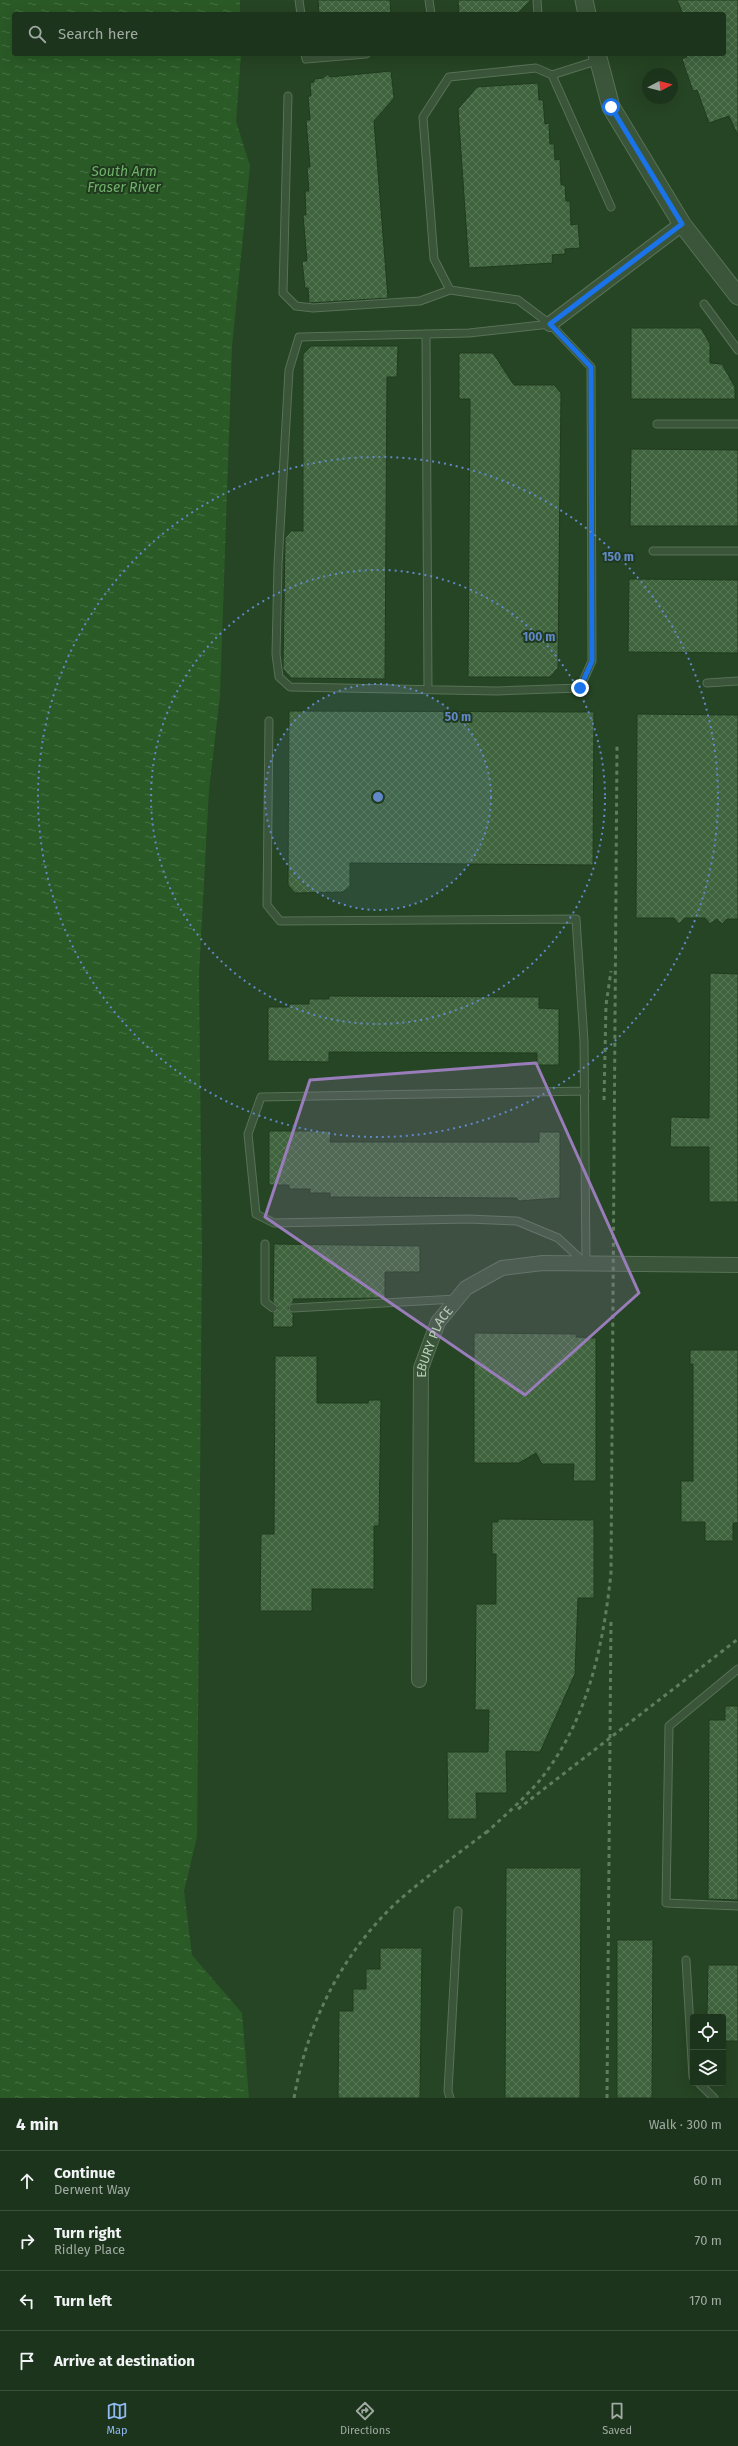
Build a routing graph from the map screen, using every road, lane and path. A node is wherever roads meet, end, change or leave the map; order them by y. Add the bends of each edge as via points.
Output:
1 (300, 0) edge
2 (429, 0) edge
3 (538, 0) edge
4 (584, 0) edge
5 (301, 12) edge
6 (430, 12) edge
7 (538, 12) edge
8 (587, 12) edge
9 (305, 56) edge
10 (342, 56) edge
11 (598, 57) edge
12 (552, 74) junction
13 (288, 96) dead end
14 (611, 207) dead end
15 (682, 224) junction
16 (450, 290) junction
17 (738, 296) edge
18 (704, 304) dead end
19 (550, 324) junction
20 (426, 334) junction
21 (738, 350) edge
22 (657, 424) dead end
23 (738, 424) edge
24 (738, 550) edge
25 (653, 551) dead end
26 (738, 681) edge
27 (707, 683) dead end
28 (428, 690) junction
29 (269, 721) dead end
30 (585, 1091) junction
31 (265, 1244) dead end
32 (586, 1264) junction
33 (738, 1265) edge
34 (457, 1299) junction
35 (273, 1308) dead end
36 (293, 1308) dead end
37 (738, 1669) edge
38 (419, 1680) dead end
39 (738, 1906) edge
40 (458, 1911) dead end
41 (686, 1960) dead end
42 (691, 2050) edge
43 (702, 2086) edge
44 (450, 2098) edge
45 (714, 2098) edge

1 - 5 lane
2 - 6 lane
3 - 7 lane
4 - 8 street
9 - 10 lane via 306,59
11 - 12 lane
11 - 15 street via 611,107
12 - 14 lane
12 - 16 lane via 536,68 450,77 423,117 434,259
13 - 16 lane via 283,293 296,306 313,308 420,301
15 - 17 street
15 - 19 street
16 - 19 lane via 518,300
18 - 21 lane
19 - 20 lane via 469,333
19 - 28 lane via 591,367 592,661 580,688
20 - 28 lane
20 - 28 lane via 299,336 289,370 278,565 276,654 279,677 290,687
22 - 23 lane
24 - 25 lane
26 - 27 lane
29 - 30 lane via 267,905 280,921 576,919
30 - 32 lane
30 - 32 lane via 261,1097 248,1134 256,1214 274,1223 468,1219 517,1221 558,1238
31 - 35 lane via 264,1302
32 - 33 street, EBURY PLACE
32 - 34 street, EBURY PLACE via 542,1263 502,1268 466,1288
34 - 36 lane
34 - 38 street, EBURY PLACE via 438,1322 421,1368
37 - 39 lane via 669,1726 666,1903
40 - 44 lane via 448,2091
41 - 42 lane
43 - 45 lane

